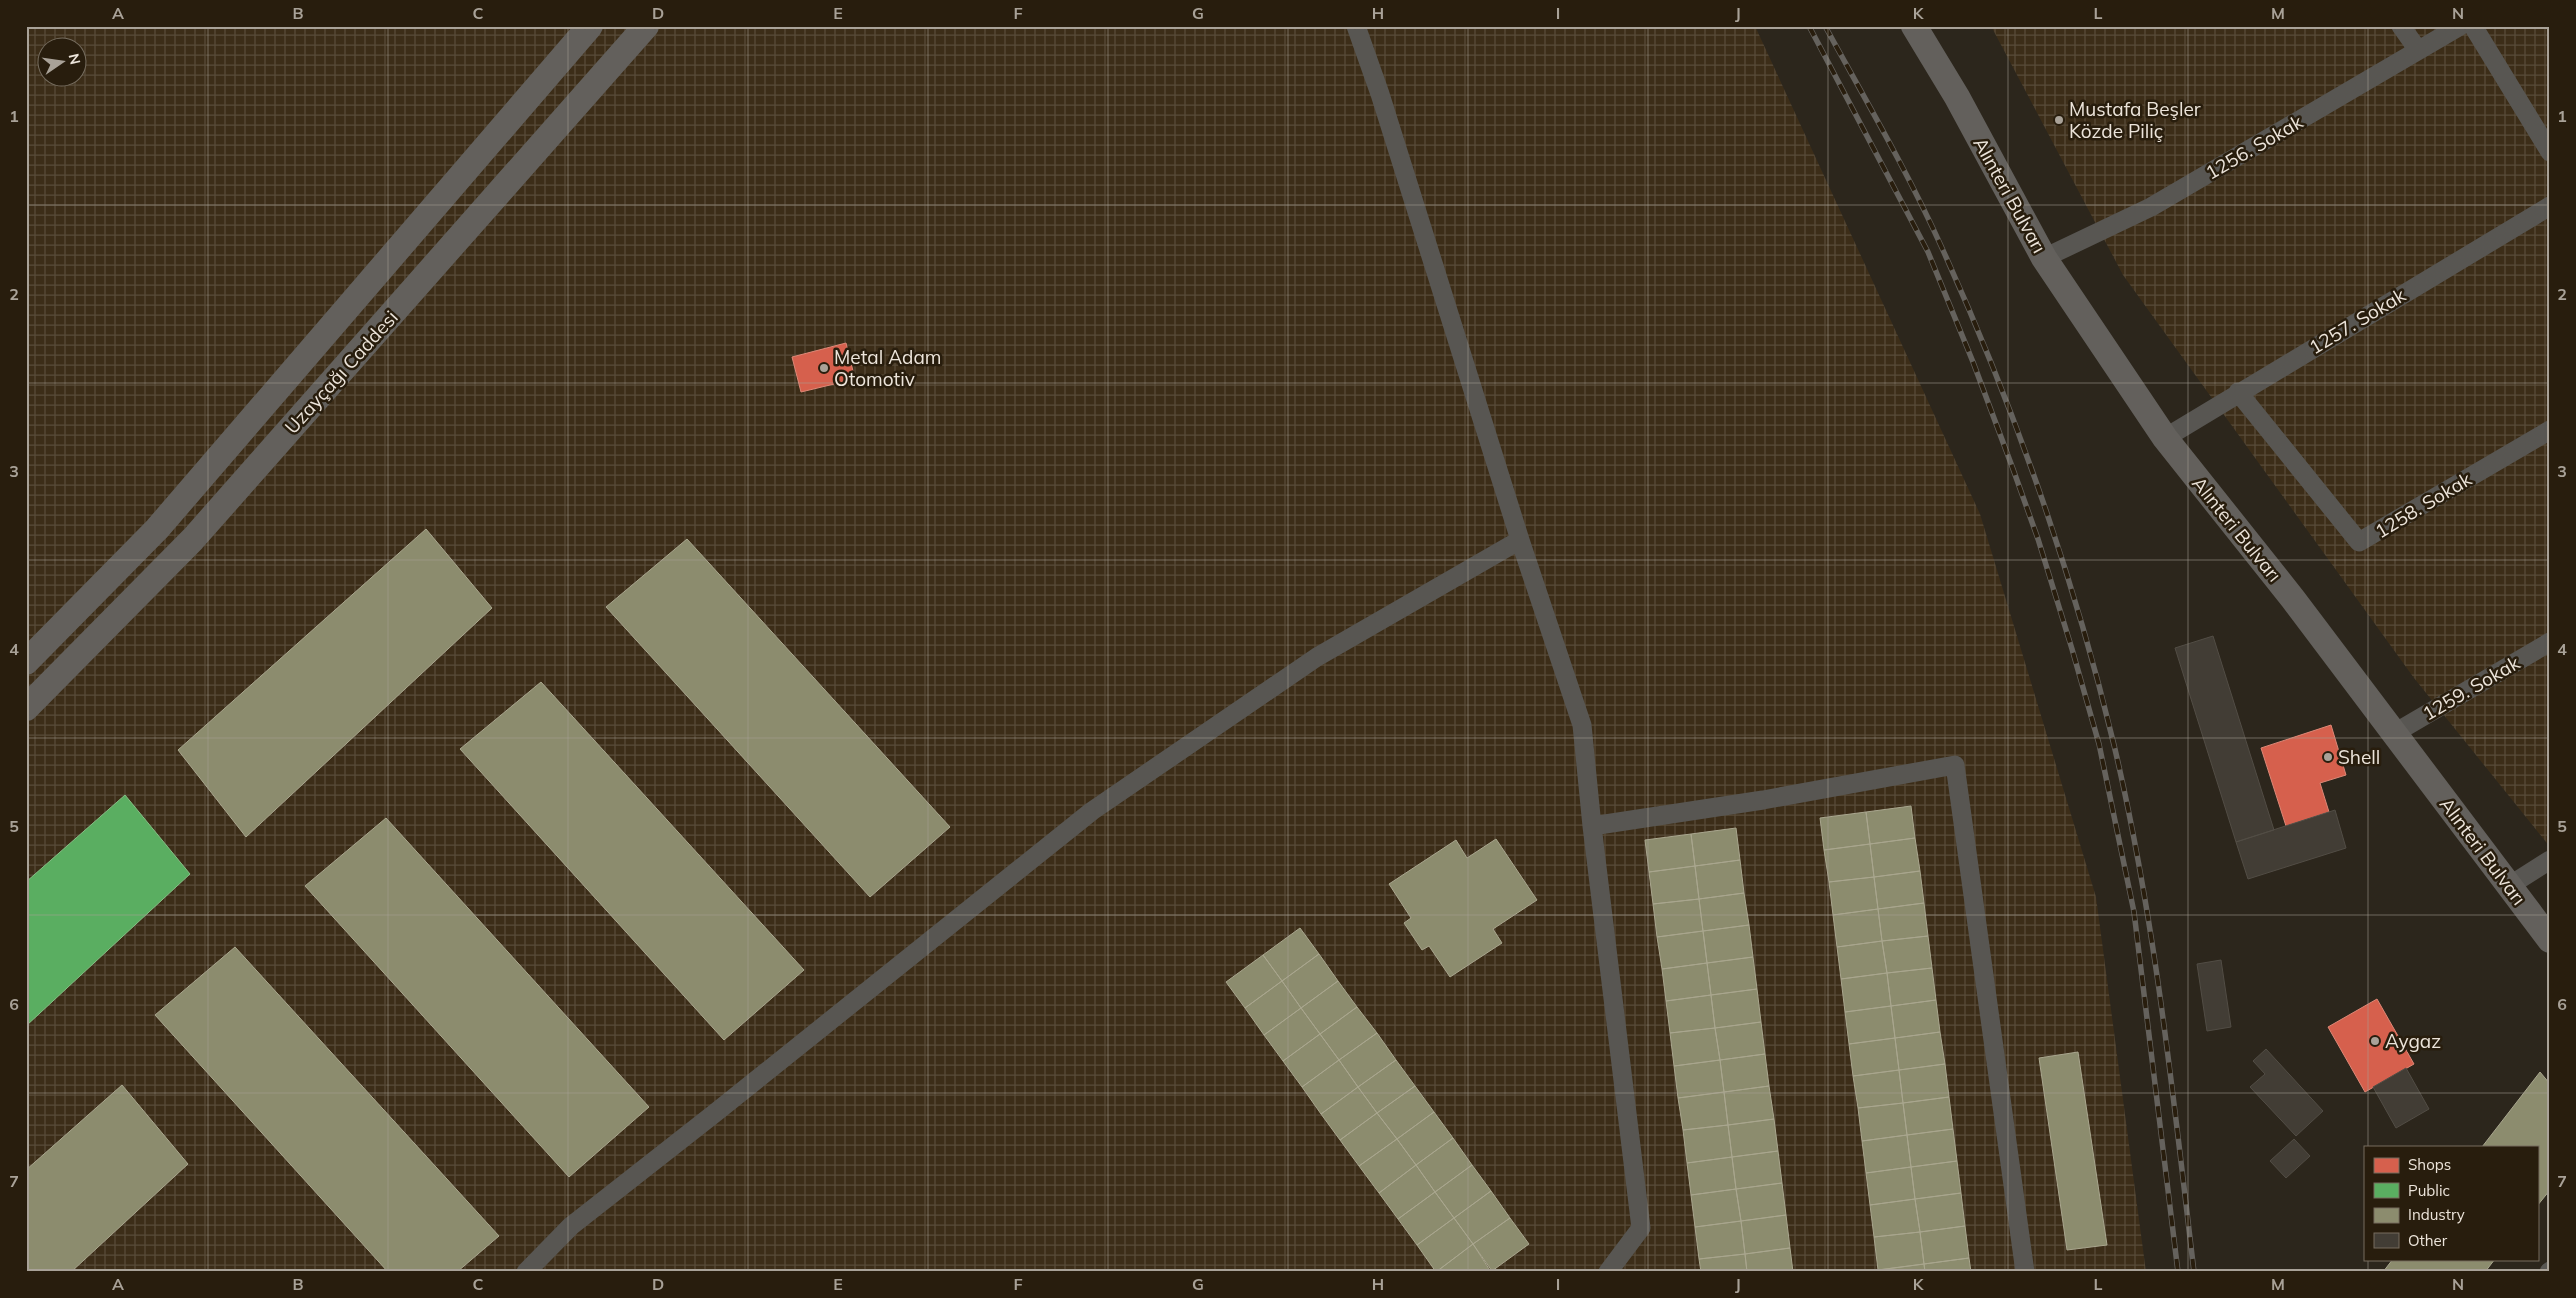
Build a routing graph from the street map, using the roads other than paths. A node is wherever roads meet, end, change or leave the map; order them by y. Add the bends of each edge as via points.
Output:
1 (590, 26) edge
2 (646, 26) edge
3 (1356, 26) edge
4 (1914, 26) edge
5 (1926, 26) edge
6 (2401, 26) edge
7 (2460, 26) edge
8 (2473, 26) edge
9 (2418, 50) junction
10 (1957, 97) junction
11 (2550, 152) edge
12 (2550, 206) edge
13 (2044, 258) junction
14 (2238, 392) junction
15 (2550, 430) edge
16 (2165, 438) junction
17 (1520, 540) junction
18 (2550, 642) edge
19 (26, 662) edge
20 (26, 708) edge
21 (2393, 734) junction
22 (1592, 826) junction
23 (2550, 860) edge
24 (2510, 886) junction
25 (2550, 940) edge
26 (526, 1272) edge
27 (1608, 1272) edge
28 (2025, 1272) edge

1 - 19 main road, Uzayçağı Caddesi via 157,529
2 - 20 main road, Uzayçağı Caddesi via 193,539
3 - 17 street
4 - 10 main road, Alınteri Bulvarı
5 - 10 main road, Alınteri Bulvarı
6 - 9 street
7 - 9 street, 1256. Sokak
8 - 11 street
9 - 13 street, 1256. Sokak via 2151,207
10 - 13 main road, Alınteri Bulvarı
12 - 14 street, 1257. Sokak
13 - 16 main road, Alınteri Bulvarı
14 - 15 street, 1258. Sokak via 2359,542
14 - 16 street, 1257. Sokak
16 - 21 main road, Alınteri Bulvarı via 2293,599
17 - 22 street via 1582,726
17 - 26 street via 1317,657 1092,811 571,1226
18 - 21 street, 1259. Sokak
21 - 24 main road, Alınteri Bulvarı
22 - 27 street via 1641,1228
22 - 28 street via 1763,800 1955,764
23 - 24 street
24 - 25 main road, Alınteri Bulvarı

